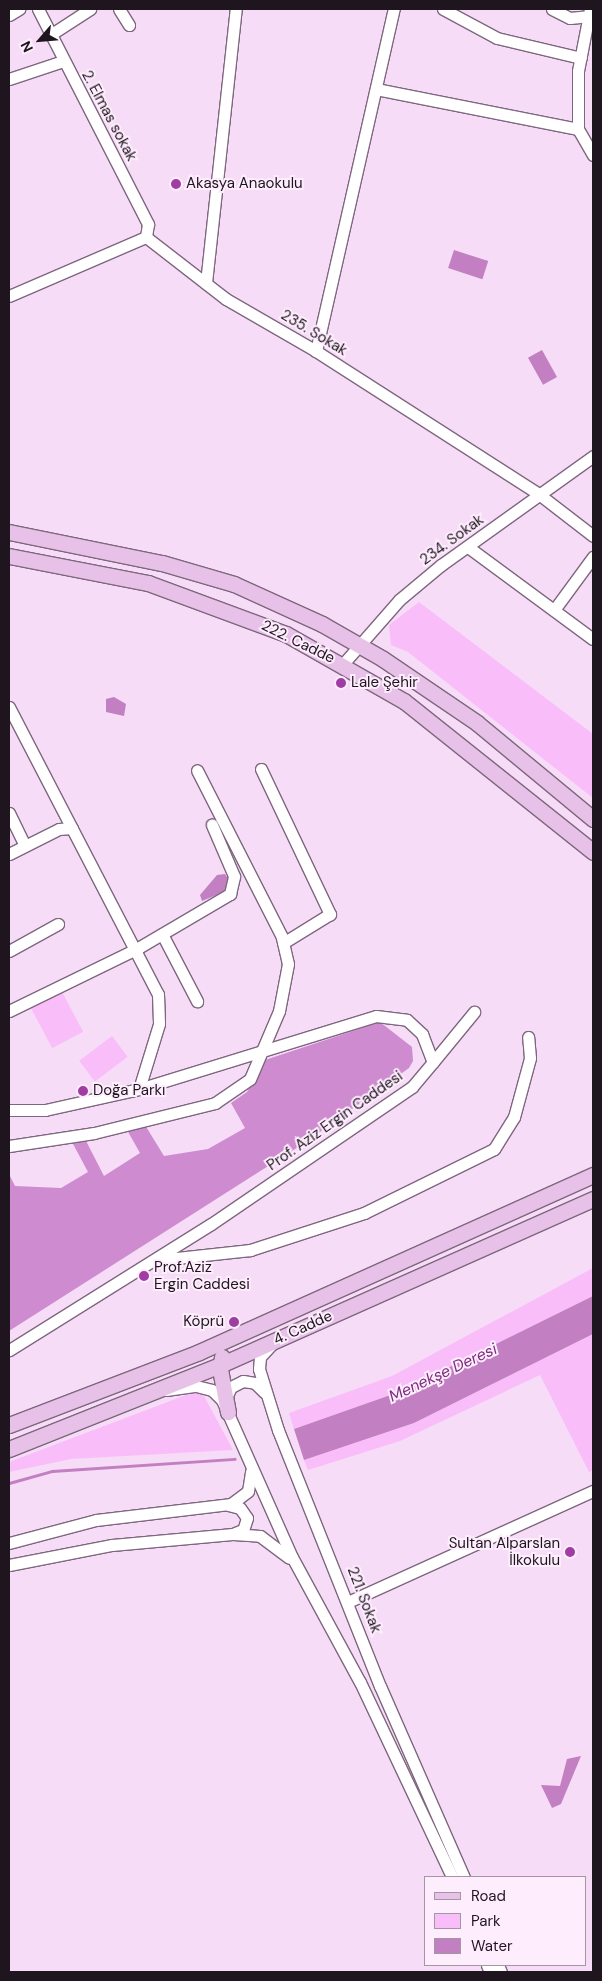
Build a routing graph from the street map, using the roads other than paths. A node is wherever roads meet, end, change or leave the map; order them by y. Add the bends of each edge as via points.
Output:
1 (19, 9) edge
2 (38, 9) edge
3 (90, 9) edge
4 (119, 9) edge
5 (236, 9) edge
6 (394, 9) edge
7 (443, 9) edge
8 (552, 9) edge
9 (590, 13) edge
10 (9, 15) edge
11 (129, 25) dead end
12 (50, 35) junction
13 (581, 58) junction
14 (63, 61) junction
15 (9, 79) edge
16 (376, 89) junction
17 (585, 133) edge
18 (593, 155) edge
19 (146, 237) junction
20 (206, 283) junction
21 (9, 296) edge
22 (316, 351) junction
23 (593, 456) edge
24 (540, 495) junction
25 (9, 532) edge
26 (593, 536) edge
27 (468, 547) junction
28 (9, 556) edge
29 (593, 557) edge
30 (554, 610) junction
31 (593, 640) edge
32 (357, 644) junction
33 (343, 664) junction
34 (9, 707) edge
35 (261, 769) dead end
36 (197, 770) dead end
37 (9, 813) edge
38 (593, 819) edge
39 (212, 825) dead end
40 (72, 828) junction
41 (24, 844) junction
42 (593, 852) edge
43 (9, 854) edge
44 (58, 924) dead end
45 (162, 934) junction
46 (283, 944) junction
47 (138, 948) junction
48 (9, 951) edge
49 (197, 1001) dead end
50 (9, 1010) edge
51 (474, 1012) dead end
52 (528, 1037) dead end
53 (261, 1050) junction
54 (433, 1062) junction
55 (139, 1089) junction
56 (9, 1110) edge
57 (9, 1146) edge
58 (593, 1175) edge
59 (593, 1199) edge
60 (156, 1260) junction
61 (284, 1313) junction
62 (282, 1337) junction
63 (9, 1350) edge
64 (220, 1365) junction
65 (155, 1391) junction
66 (266, 1394) junction
67 (227, 1405) junction
68 (9, 1425) edge
69 (9, 1449) edge
70 (249, 1459) junction
71 (593, 1491) edge
72 (227, 1505) junction
73 (233, 1534) junction
74 (9, 1543) edge
75 (9, 1565) edge
76 (297, 1566) junction
77 (350, 1601) junction
78 (452, 1876) edge
79 (464, 1876) edge

1 - 10 street
2 - 12 street, 2. Elmas sokak
3 - 12 street
4 - 11 street
5 - 20 street
6 - 16 street
7 - 13 street via 497,38
8 - 9 street via 570,18
9 - 13 street
12 - 14 street, 2. Elmas sokak
13 - 17 street
14 - 15 street
14 - 19 street, 2. Elmas sokak via 148,224
16 - 17 street
16 - 22 street
17 - 18 street
19 - 20 street, 235. Sokak
19 - 21 street
20 - 22 street, 235. Sokak
22 - 24 street, 235. Sokak
23 - 24 street, 234. Sokak
24 - 26 street, 235. Sokak
24 - 27 street, 234. Sokak
25 - 32 main road, 222. Cadde via 162,563 234,584
27 - 30 street
27 - 32 street, 234. Sokak via 399,600
28 - 33 main road, 222. Cadde via 148,583 208,601
29 - 30 street
30 - 31 street
32 - 33 street, 234. Sokak
32 - 38 main road, 222. Cadde via 478,723
33 - 42 main road, 222. Cadde via 404,701
34 - 40 street
35 - 46 street via 330,914
36 - 46 street
37 - 41 street
39 - 45 street via 234,876 234,890
40 - 41 street
40 - 47 street
41 - 43 street
44 - 48 street
45 - 47 street
45 - 49 street
46 - 53 street via 288,964 279,1011
47 - 50 street
47 - 55 street via 158,994 159,1024
51 - 54 street, Prof. Aziz Ergin Caddesi
52 - 60 street via 530,1058 514,1117 494,1149 364,1213 250,1250
53 - 54 street via 376,1016 407,1020 422,1034
53 - 55 street
53 - 57 street via 250,1079 215,1103 94,1133
54 - 60 street, Prof. Aziz Ergin Caddesi via 412,1086
55 - 56 street via 45,1110
58 - 61 main road, 4. Cadde
59 - 62 main road, 4. Cadde
60 - 63 street, Prof. Aziz Ergin Caddesi
61 - 64 main road via 228,1349
61 - 68 main road, 4. Cadde
62 - 64 main road, 4. Cadde
62 - 66 street, 221. Sokak via 260,1357
64 - 65 main road, 4. Cadde
64 - 67 main road
65 - 67 street via 196,1386 208,1389
65 - 69 main road, 4. Cadde
66 - 67 street via 255,1383 243,1381 231,1387
66 - 77 street, 221. Sokak
67 - 70 street
70 - 72 street via 248,1490 240,1501
70 - 76 street
71 - 77 street
72 - 73 street via 240,1508 247,1518 243,1530
72 - 74 street via 96,1520
73 - 75 street via 112,1545
73 - 76 street via 271,1541
76 - 78 street via 360,1682
77 - 79 street, 221. Sokak via 380,1686

